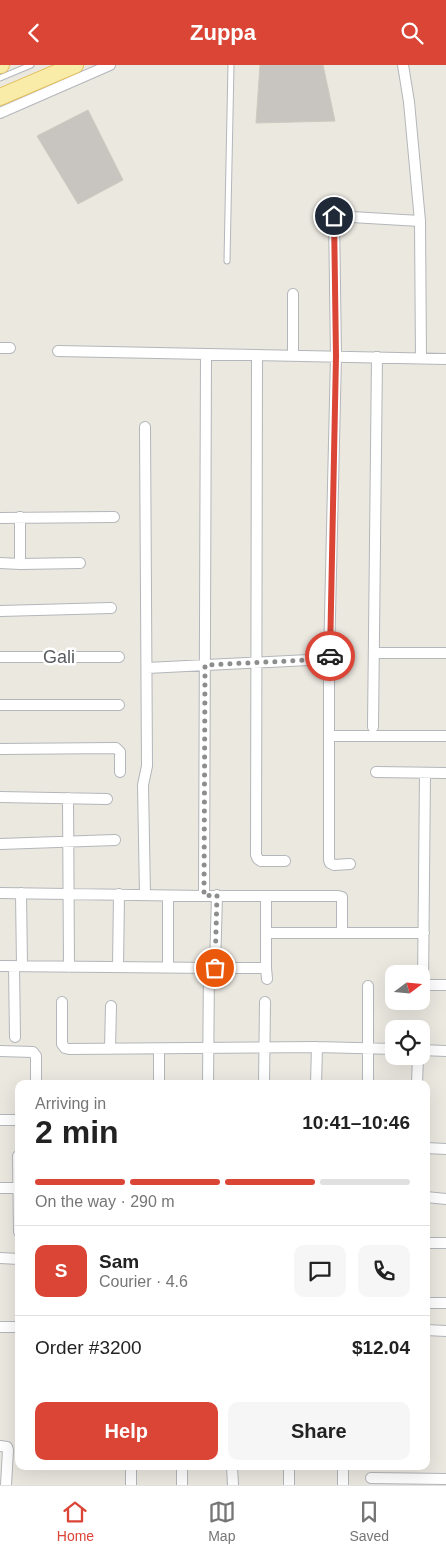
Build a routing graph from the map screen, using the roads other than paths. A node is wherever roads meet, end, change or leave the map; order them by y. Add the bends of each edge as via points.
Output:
1 (31, 65) edge
2 (75, 65) edge
3 (110, 65) edge
4 (231, 65) edge
5 (403, 65) edge
6 (0, 78) edge
7 (0, 97) edge
8 (0, 113) edge
9 (420, 221) junction
10 (227, 261) dead end
11 (293, 294) dead end
12 (58, 351) dead end
13 (206, 354) junction
14 (257, 355) junction
15 (292, 355) junction
16 (336, 356) junction
17 (376, 357) junction
18 (421, 358) junction
19 (446, 359) edge
20 (145, 427) dead end
21 (20, 517) junction
22 (114, 517) dead end
23 (0, 518) edge
24 (0, 563) edge
25 (80, 563) dead end
26 (20, 564) junction
27 (111, 608) dead end
28 (0, 611) edge
29 (374, 653) junction
30 (446, 653) edge
31 (0, 657) edge
32 (118, 657) dead end
33 (330, 659) junction
34 (256, 662) junction
35 (205, 665) junction
36 (147, 667) junction
37 (0, 705) edge
38 (119, 705) dead end
39 (373, 727) dead end
40 (329, 736) junction
41 (446, 736) edge
42 (0, 749) edge
43 (120, 772) dead end
44 (376, 772) dead end
45 (425, 773) junction
46 (446, 773) edge
47 (0, 797) edge
48 (68, 798) junction
49 (106, 799) dead end
50 (115, 840) dead end
51 (68, 842) junction
52 (0, 844) edge
53 (285, 861) dead end
54 (350, 864) dead end
55 (0, 893) edge
56 (21, 893) junction
57 (68, 894) junction
58 (119, 894) junction
59 (145, 895) junction
60 (217, 895) junction
61 (266, 895) junction
62 (168, 896) junction
63 (204, 896) junction
64 (266, 933) junction
65 (342, 933) junction
66 (424, 933) junction
67 (0, 966) edge
68 (18, 966) junction
69 (70, 967) junction
70 (118, 967) junction
71 (168, 968) junction
72 (212, 968) junction
73 (446, 985) edge
74 (368, 987) dead end
75 (62, 1002) dead end
76 (265, 1002) dead end
77 (111, 1006) dead end
78 (15, 1037) dead end
79 (264, 1047) junction
80 (317, 1047) junction
81 (368, 1048) junction
82 (110, 1049) junction
83 (159, 1049) junction
84 (209, 1049) junction
85 (385, 1049) edge
86 (430, 1050) edge
87 (0, 1051) edge
88 (446, 1051) edge
89 (418, 1065) edge
90 (36, 1080) edge
91 (159, 1080) edge
92 (208, 1080) edge
93 (264, 1080) edge
94 (316, 1080) edge
95 (368, 1080) edge
96 (417, 1080) edge
97 (0, 1120) edge
98 (15, 1120) edge
99 (430, 1149) edge
100 (446, 1149) edge
101 (0, 1188) edge
102 (15, 1188) edge
103 (430, 1197) edge
104 (446, 1199) edge
105 (430, 1243) edge
106 (446, 1243) edge
107 (0, 1258) edge
108 (15, 1259) edge
109 (430, 1303) edge
110 (446, 1303) edge
111 (0, 1327) edge
112 (15, 1327) edge
113 (430, 1330) edge
114 (446, 1331) edge
115 (0, 1446) edge
116 (130, 1470) edge
117 (182, 1470) edge
118 (232, 1470) edge
119 (289, 1470) edge
120 (343, 1470) edge
121 (446, 1479) edge
122 (371, 1481) edge
123 (6, 1485) edge
124 (131, 1485) edge
125 (182, 1485) edge
126 (232, 1485) edge
127 (289, 1485) edge
128 (343, 1485) edge

1 - 6 lane
2 - 7 main road
3 - 8 street
4 - 10 lane
5 - 9 street
9 - 16 street via 334,216
9 - 18 street
11 - 15 street
12 - 13 street
13 - 14 street
13 - 35 street
14 - 15 street
14 - 34 street
15 - 16 street
16 - 17 street
16 - 33 street
17 - 18 street
17 - 29 street
18 - 19 street
20 - 36 street
21 - 22 street
21 - 23 street
21 - 26 street
24 - 26 street
25 - 26 street
27 - 28 street
29 - 30 street
29 - 39 street
31 - 32 street, Gali
33 - 34 street
33 - 40 street
34 - 35 street
34 - 53 street via 256,855 261,861
35 - 36 street
35 - 63 street
36 - 59 street via 148,766 143,785
37 - 38 street
40 - 41 street
40 - 54 street via 329,860 334,865
42 - 43 street via 116,748 120,753
44 - 45 street
45 - 46 street
45 - 66 street
47 - 48 street
48 - 49 street
48 - 51 street
50 - 51 street
51 - 52 street
51 - 57 street
55 - 56 street
56 - 57 street
56 - 68 street
57 - 58 street
57 - 69 street
58 - 59 street
58 - 70 street
59 - 62 street
60 - 61 street
60 - 63 street
60 - 72 street
61 - 64 street
61 - 65 street via 342,897
62 - 63 street
62 - 71 street
64 - 65 street
64 - 72 street via 266,973
65 - 66 street
66 - 73 street via 424,985
67 - 68 street
68 - 69 street
68 - 78 street
69 - 70 street
70 - 71 street
71 - 72 street
72 - 84 street
74 - 81 street
75 - 82 street via 62,1044 65,1048
76 - 79 street
77 - 82 street
79 - 80 street
79 - 84 street
79 - 93 street
80 - 81 street
80 - 94 street
81 - 85 street
81 - 95 street
82 - 83 street
83 - 84 street
83 - 91 street
84 - 92 street
86 - 88 street
87 - 90 street via 33,1052 36,1056
89 - 96 street
97 - 98 street
99 - 100 street
101 - 102 street
103 - 104 street
105 - 106 street
107 - 108 street
109 - 110 street
111 - 112 street
113 - 114 street
115 - 123 street via 8,1450
116 - 124 street
117 - 125 street
118 - 126 street
119 - 127 street
120 - 128 street
121 - 122 street

